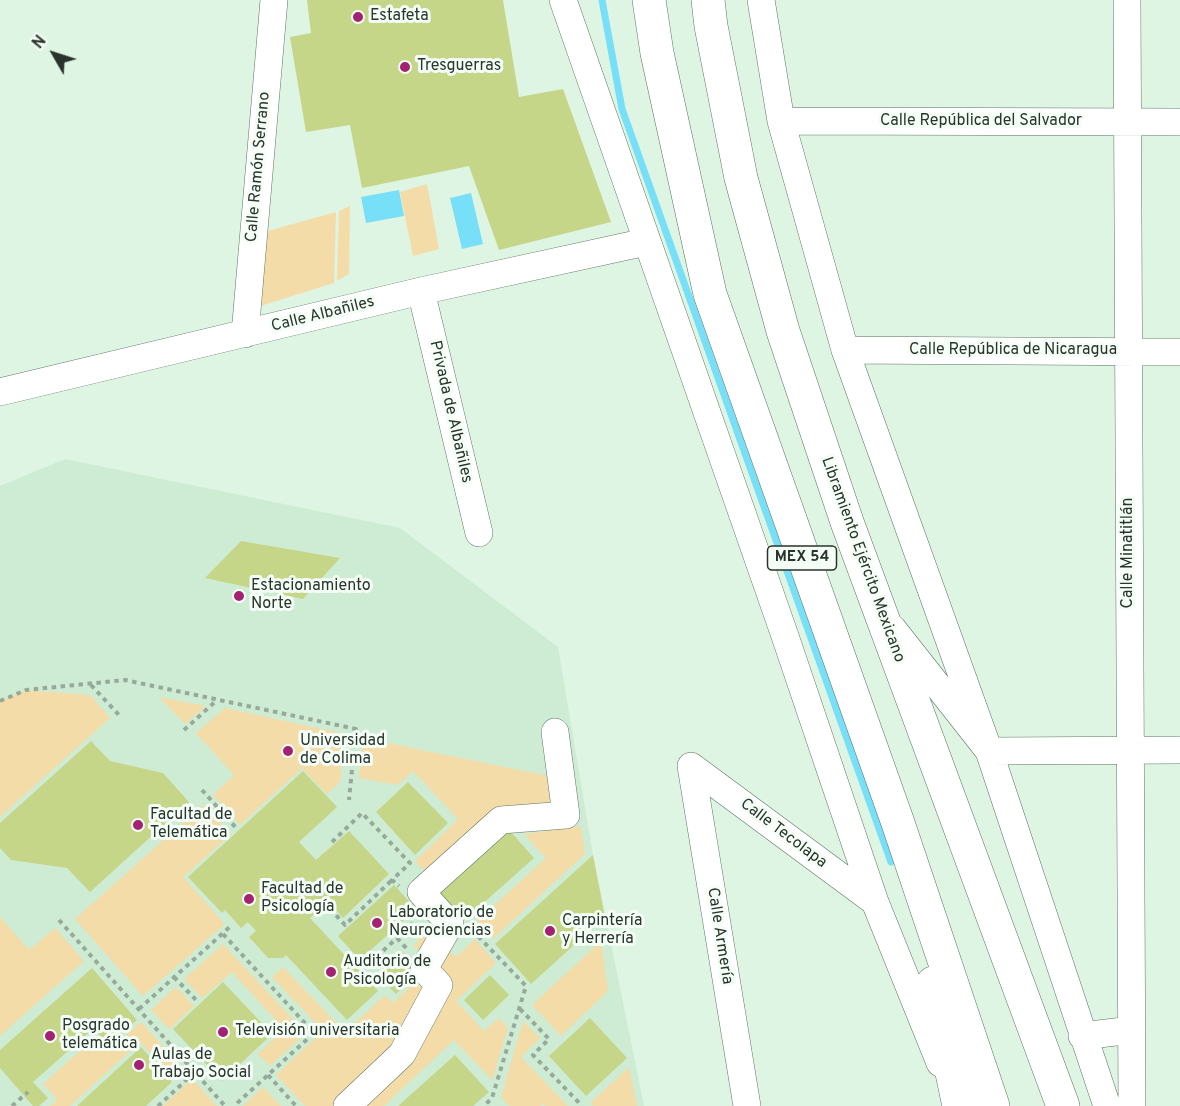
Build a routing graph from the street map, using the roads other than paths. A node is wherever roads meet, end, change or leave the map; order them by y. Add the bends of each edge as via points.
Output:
1 (274, 0) edge
2 (563, 0) edge
3 (649, 0) edge
4 (708, 0) edge
5 (761, 0) edge
6 (1127, 0) edge
7 (781, 121) junction
8 (1127, 122) junction
9 (1180, 122) edge
10 (646, 243) junction
11 (421, 291) junction
12 (245, 334) junction
13 (845, 350) junction
14 (1128, 352) junction
15 (1180, 352) edge
16 (0, 392) edge
17 (479, 533) dead end
18 (881, 614) junction
19 (555, 732) dead end
20 (1131, 750) junction
21 (1180, 750) edge
22 (989, 751) junction
23 (691, 766) joint
24 (898, 823) junction
25 (875, 902) junction
26 (1132, 1030) junction
27 (1082, 1036) junction
28 (347, 1106) edge
29 (747, 1106) edge
30 (958, 1106) edge
31 (993, 1106) edge
32 (1063, 1106) edge
33 (1107, 1106) edge
34 (1132, 1106) edge

1 - 12 street, Calle Ramón Serrano
2 - 10 street
3 - 24 highway, MEX 54 via 710,294
4 - 18 highway, Libramiento Ejército Mexicano / MEX 54 via 741,178 783,331
5 - 7 street
6 - 8 street, Calle Minatitlán
7 - 8 street, Calle República del Salvador
7 - 13 street
8 - 9 street, Calle República del Salvador
8 - 14 street, Calle Minatitlán
10 - 11 street, Calle Albañiles
10 - 25 street
11 - 12 street, Calle Albañiles
11 - 17 street, Privada de Albañiles
12 - 16 street, Calle Albañiles
13 - 14 street, Calle República de Nicaragua
13 - 22 street
14 - 15 street, Calle República de Nicaragua
14 - 20 street, Calle Minatitlán
18 - 22 street
18 - 32 highway, Libramiento Ejército Mexicano / MEX 54
19 - 28 street via 566,815 501,820 421,892 450,924 424,969 440,985 402,1054
20 - 21 street
20 - 22 street
20 - 26 street, Calle Minatitlán
22 - 27 street
23 - 25 street, Calle Tecolapa
23 - 29 street, Calle Armería
24 - 30 highway
24 - 31 highway, MEX 54
25 - 30 street
26 - 27 street
26 - 34 street, Calle Minatitlán
27 - 33 street

